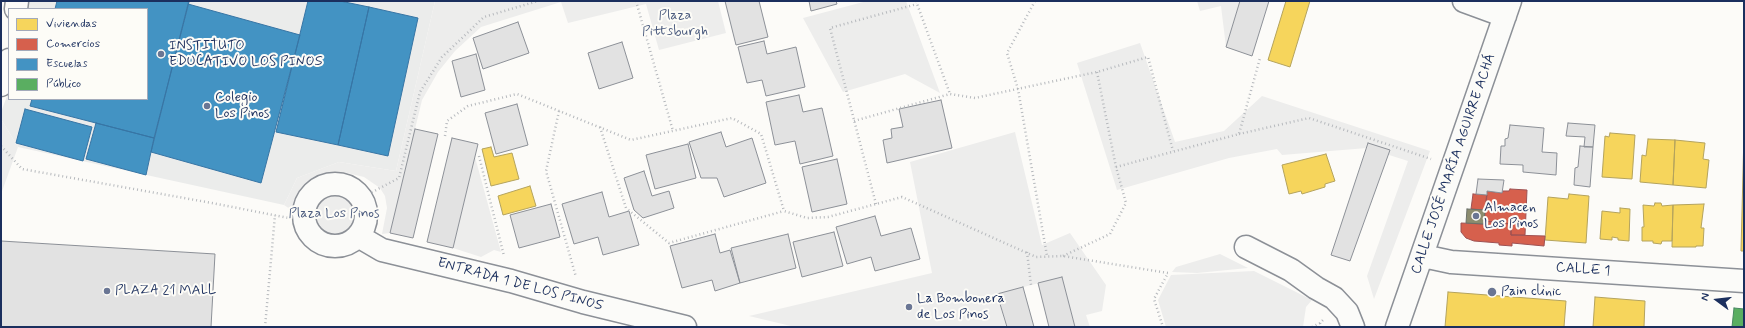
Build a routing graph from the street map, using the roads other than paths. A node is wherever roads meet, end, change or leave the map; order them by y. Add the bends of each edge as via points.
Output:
1 (1464, 1) edge
2 (1507, 8) edge
3 (8, 63) edge
4 (1, 85) edge
5 (358, 236) junction
6 (1246, 247) dead end
7 (1423, 256) junction
8 (1744, 281) edge
9 (685, 327) edge
10 (1353, 327) edge
11 (1397, 327) edge

1 - 2 street
2 - 7 street, CALLE JOSÉ MARÍA AGUIRRE ACHÁ
3 - 4 street
5 - 5 street via 366,219 361,198 354,190 334,183 323,185 314,191 307,200 304,210 304,221 314,238 331,246 345,244
5 - 9 street, ENTRADA 1 DE LOS PINOS via 382,250
6 - 10 street via 1291,270 1334,298 1347,312
7 - 8 street, CALLE 1 via 1451,262
7 - 11 street, CALLE JOSÉ MARÍA AGUIRRE ACHÁ

